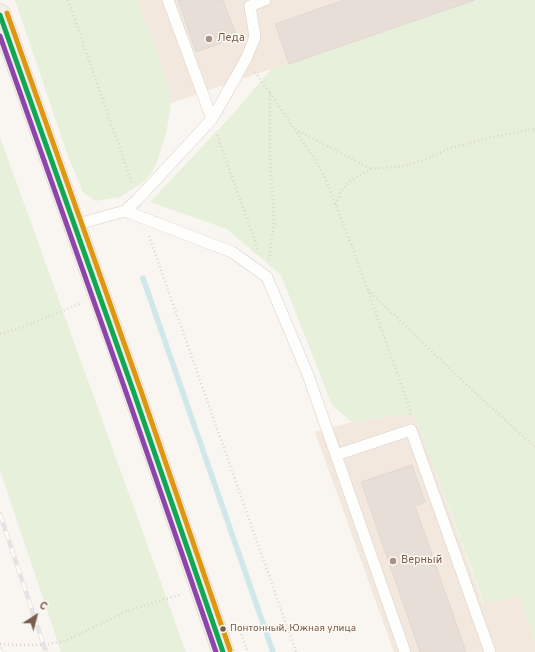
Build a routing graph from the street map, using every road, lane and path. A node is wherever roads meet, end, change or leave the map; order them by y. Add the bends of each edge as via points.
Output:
1 (68, 0) edge
2 (168, 0) edge
3 (265, 0) edge
4 (249, 3) edge
5 (0, 15) edge
6 (246, 59) junction
7 (270, 93) junction
8 (212, 119) junction
9 (294, 129) junction
10 (535, 129) edge
11 (371, 169) junction
12 (137, 200) junction
13 (336, 205) junction
14 (125, 211) junction
15 (143, 219) junction
16 (74, 225) junction
17 (267, 277) junction
18 (368, 289) junction
19 (100, 296) junction
20 (0, 334) edge
21 (411, 430) junction
22 (535, 446) edge
23 (336, 455) junction
24 (202, 589) junction
25 (241, 634) dead end
26 (0, 644) edge
27 (224, 652) edge
28 (248, 652) edge
29 (296, 652) edge
30 (405, 652) edge
31 (490, 652) edge

1 - 12 path
2 - 8 lane
3 - 4 lane
4 - 6 lane via 255,37
5 - 16 main road
6 - 7 path
6 - 8 lane
7 - 9 path
7 - 17 path via 274,223
8 - 12 lane
8 - 17 path
9 - 11 path
9 - 13 path via 314,158
10 - 11 path via 451,148 426,160 404,166
11 - 13 path via 350,181 341,191
12 - 14 lane
13 - 18 path
14 - 15 lane
14 - 16 lane
15 - 17 lane via 232,252
15 - 29 path
16 - 19 main road
17 - 23 lane via 308,375
18 - 21 path via 410,409
18 - 22 path via 468,386
19 - 20 path
19 - 24 main road
21 - 23 lane
21 - 31 lane
23 - 30 lane
24 - 26 path via 127,612 66,641 44,645
24 - 27 main road
25 - 28 path

